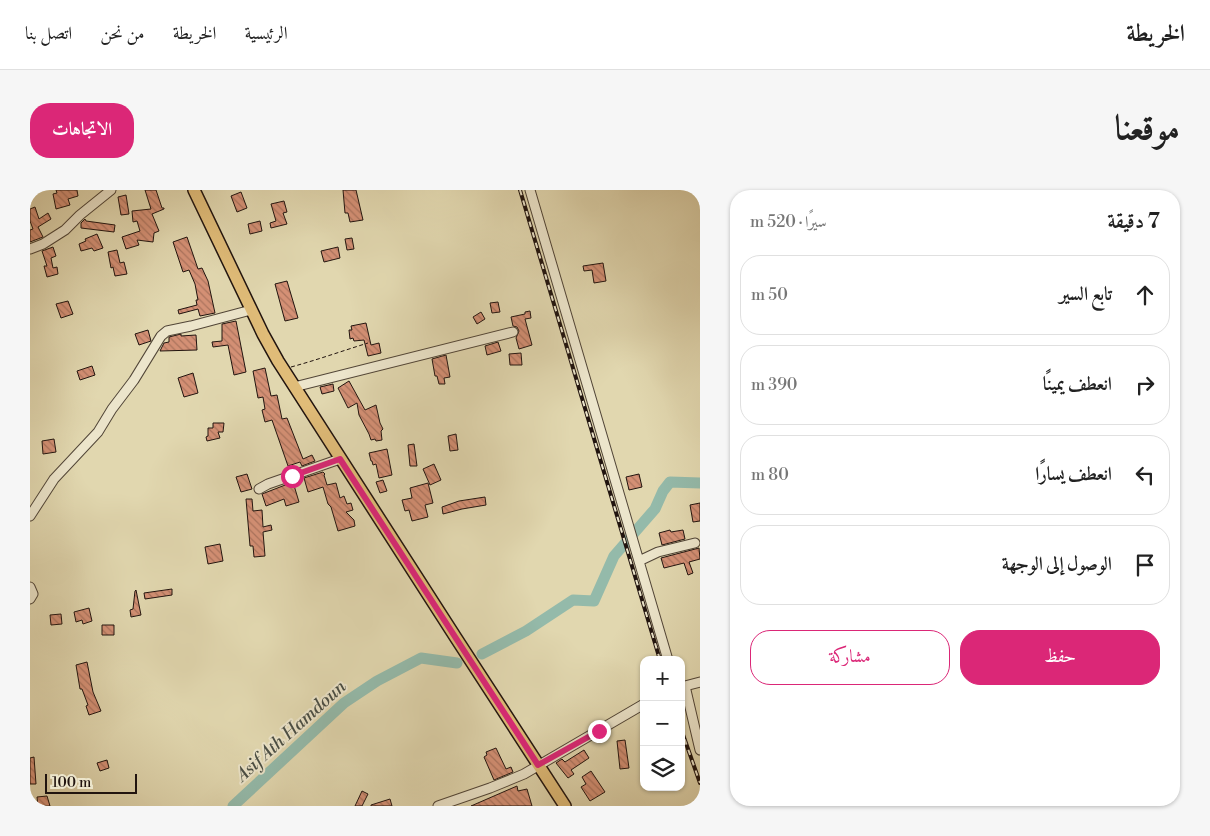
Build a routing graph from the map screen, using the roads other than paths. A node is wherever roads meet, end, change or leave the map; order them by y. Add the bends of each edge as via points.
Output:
1 (111, 190) edge
2 (194, 190) edge
3 (530, 190) edge
4 (30, 249) edge
5 (251, 310) junction
6 (513, 332) dead end
7 (294, 387) junction
8 (340, 459) junction
9 (259, 489) dead end
10 (30, 516) edge
11 (695, 543) dead end
12 (639, 561) junction
13 (30, 587) edge
14 (30, 600) edge
15 (667, 656) edge
16 (700, 682) edge
17 (685, 686) edge
18 (685, 694) edge
19 (640, 706) edge
20 (700, 750) edge
21 (538, 765) junction
22 (438, 806) edge
23 (566, 806) edge

1 - 4 street via 65,230
2 - 5 main road
3 - 12 street
5 - 7 main road
5 - 10 street via 167,331 161,336 98,432 54,479
6 - 7 street
7 - 8 main road
8 - 9 street
8 - 21 main road
11 - 12 street via 658,552
12 - 15 street
13 - 14 street via 33,594
16 - 17 street
18 - 20 street
19 - 21 street
21 - 22 street via 490,788
21 - 23 main road

